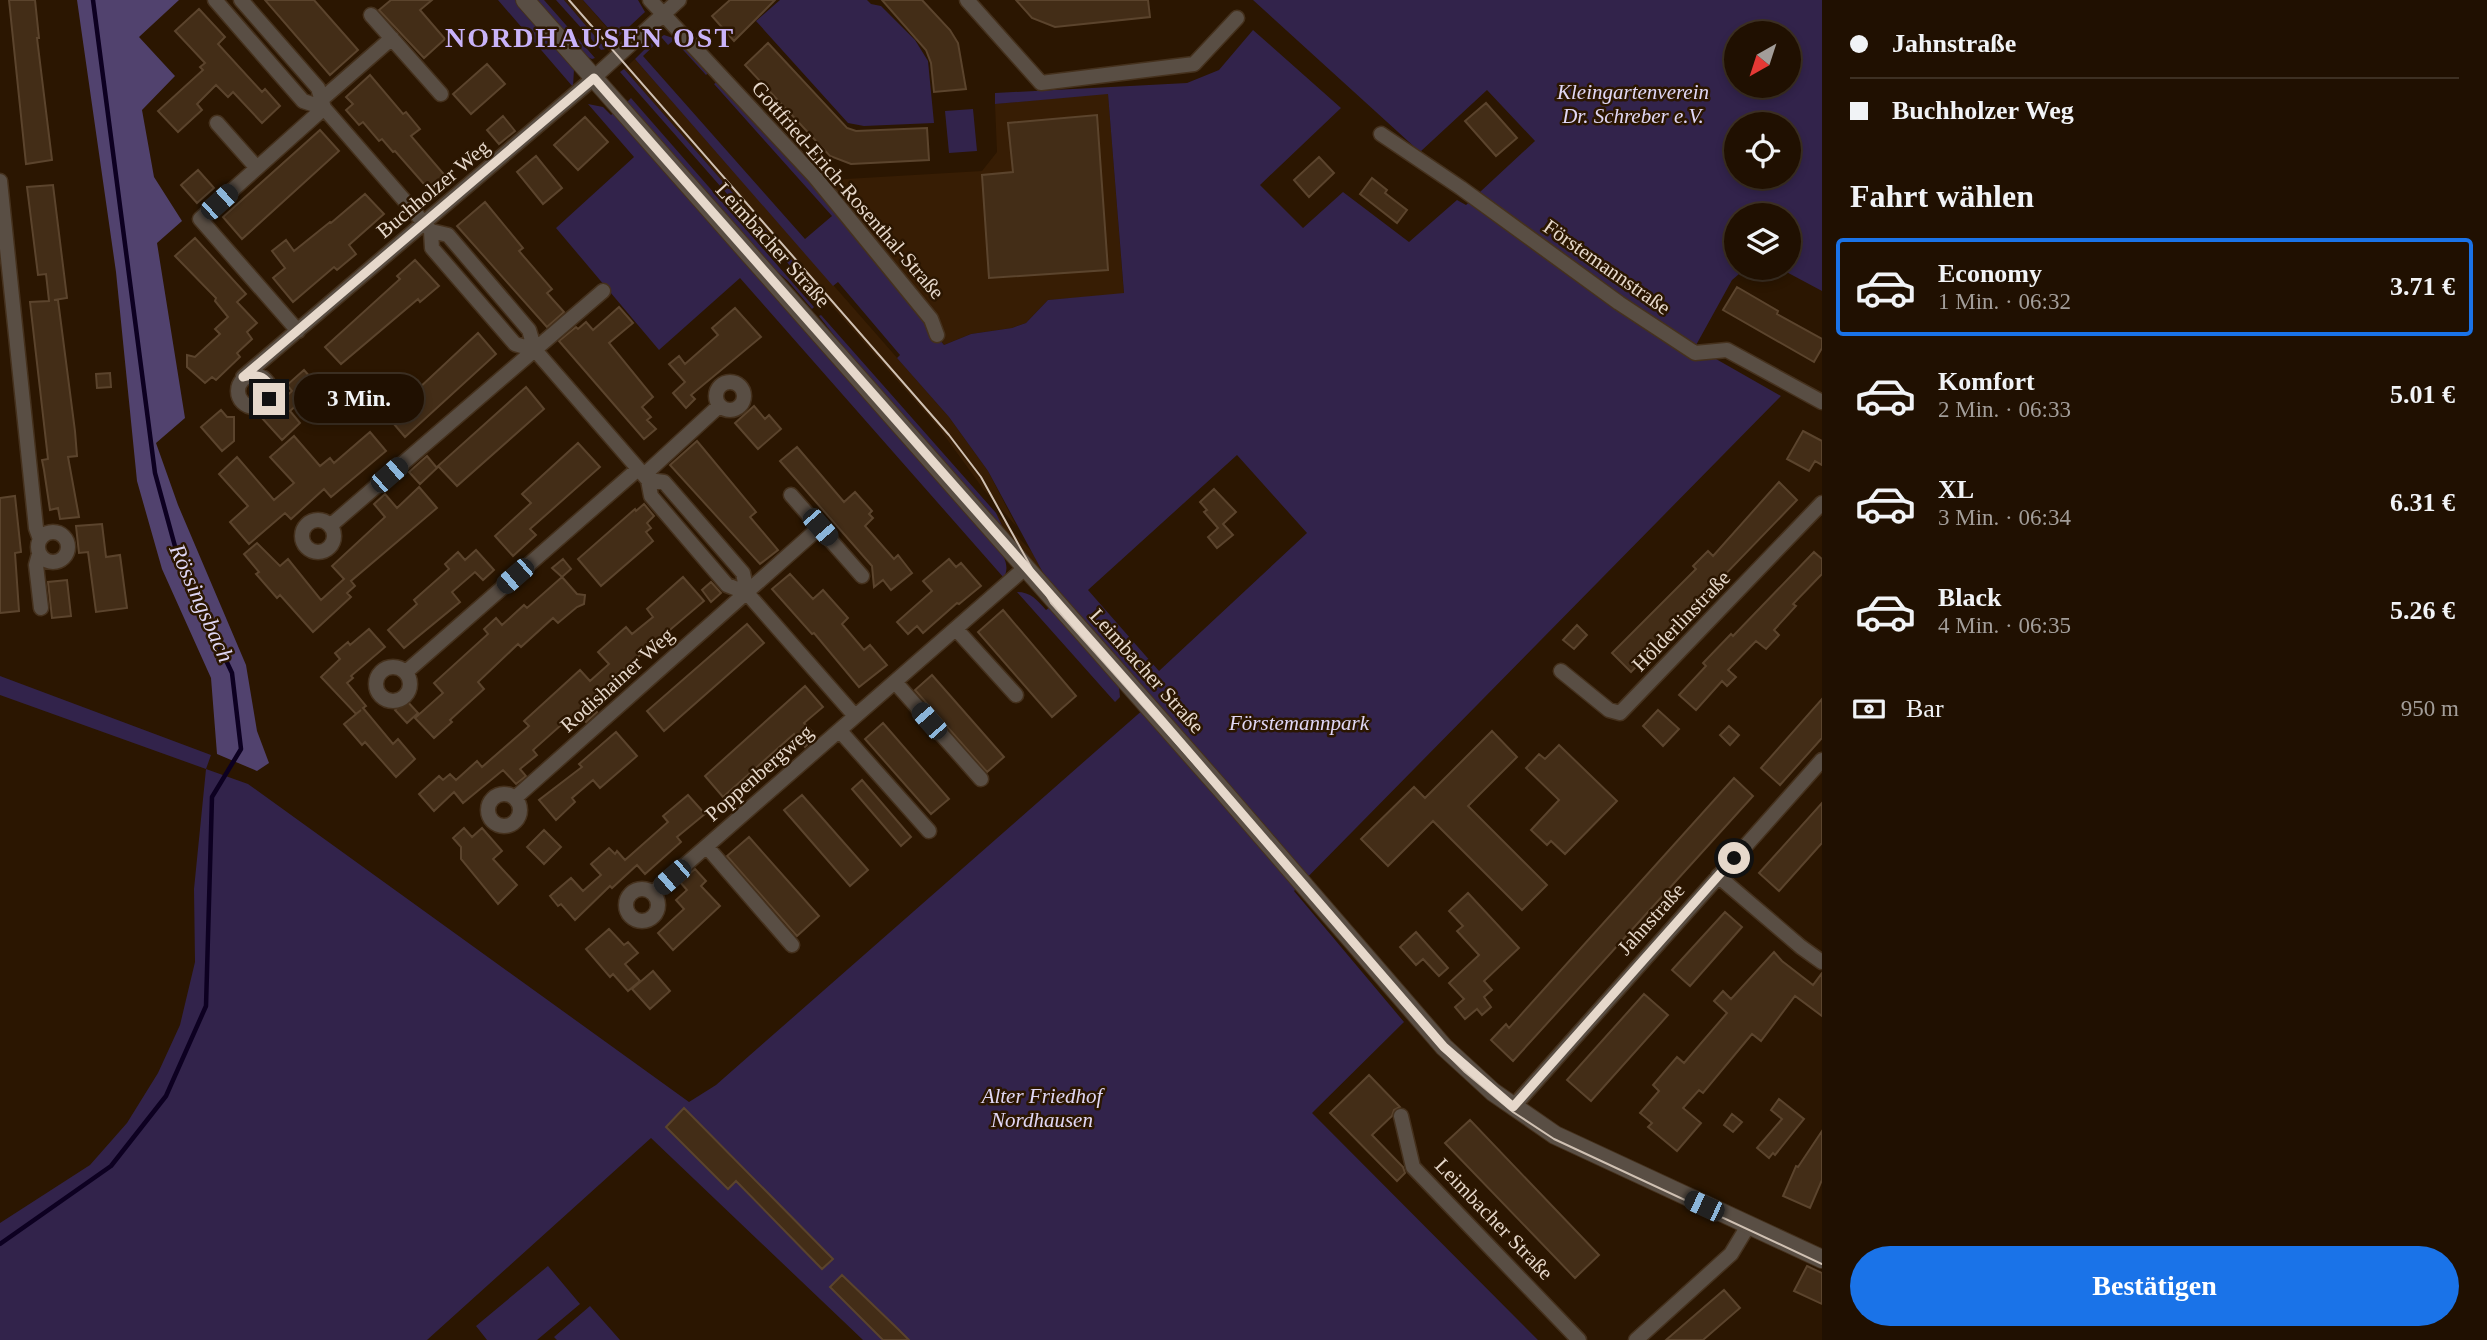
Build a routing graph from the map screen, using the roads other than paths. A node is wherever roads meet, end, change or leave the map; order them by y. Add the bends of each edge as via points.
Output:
1 (215, 0) edge
2 (241, 0) edge
3 (525, 0) edge
4 (650, 0) edge
5 (679, 0) edge
6 (967, 0) edge
7 (663, 13) junction
8 (371, 15) dead end
9 (1237, 18) dead end
10 (392, 38) junction
11 (594, 78) junction
12 (441, 94) dead end
13 (323, 104) junction
14 (217, 123) dead end
15 (1381, 134) dead end
16 (257, 168) junction
17 (0, 181) edge
18 (428, 228) junction
19 (6, 282) edge
20 (603, 291) dead end
21 (298, 331) junction
22 (937, 335) dead end
23 (535, 350) junction
24 (243, 377) dead end
25 (1822, 402) edge
26 (719, 406) dead end
27 (643, 475) junction
28 (792, 495) dead end
29 (1822, 503) edge
30 (330, 526) dead end
31 (820, 527) junction
32 (1025, 568) junction
33 (862, 576) dead end
34 (747, 593) junction
35 (41, 608) dead end
36 (956, 629) junction
37 (1562, 671) dead end
38 (406, 672) dead end
39 (895, 682) junction
40 (1016, 695) dead end
41 (855, 716) junction
42 (839, 731) junction
43 (1822, 760) edge
44 (981, 779) dead end
45 (515, 798) dead end
46 (929, 831) dead end
47 (707, 847) junction
48 (1718, 876) junction
49 (653, 893) dead end
50 (792, 945) dead end
51 (1822, 962) edge
52 (1513, 1107) junction
53 (1401, 1116) dead end
54 (1748, 1226) junction
55 (1822, 1259) edge
56 (1578, 1340) edge
57 (1636, 1340) edge

1 - 13 street via 303,101
2 - 13 street via 318,88
3 - 11 street, Leimbacher Straße
4 - 7 street, Gottfried-Erich-Rosenthal-Straße
5 - 7 street, Buchholzer Weg
6 - 9 street via 1041,83 1194,64
7 - 11 street, Buchholzer Weg
7 - 22 street, Gottfried-Erich-Rosenthal-Straße via 815,177 931,319
8 - 10 street
10 - 12 street
10 - 13 street
11 - 18 street, Buchholzer Weg
11 - 32 street, Leimbacher Straße
13 - 16 street
13 - 18 street
14 - 16 street
15 - 25 street, Förstemannstraße via 1695,353 1727,350
16 - 21 street via 200,219
17 - 19 street
18 - 21 street, Buchholzer Weg
18 - 23 street via 448,235 529,330
18 - 23 street via 432,248 515,344
19 - 35 street via 40,546 36,565
20 - 23 street
21 - 24 street, Buchholzer Weg
23 - 27 street
23 - 30 street
26 - 27 street
27 - 34 street via 651,496 727,586
27 - 38 street
28 - 31 street
29 - 37 street, Hölderlinstraße via 1620,713 1609,710
31 - 33 street
31 - 34 street, Rodishainer Weg
32 - 36 street, Poppenbergweg
32 - 52 street, Leimbacher Straße via 1444,1047
34 - 41 street
34 - 45 street, Rodishainer Weg
36 - 39 street, Poppenbergweg
36 - 40 street
39 - 41 street, Poppenbergweg
39 - 44 street
41 - 42 street, Poppenbergweg
42 - 46 street, Poppenbergweg
42 - 47 street, Poppenbergweg
43 - 48 street, Jahnstraße
47 - 49 street, Poppenbergweg
47 - 50 street, Poppenbergweg
48 - 51 street
48 - 52 street, Jahnstraße
52 - 54 street, Leimbacher Straße via 1565,1140
53 - 56 street, Leimbacher Straße via 1413,1167
54 - 55 street, Leimbacher Straße
54 - 57 street via 1731,1254

